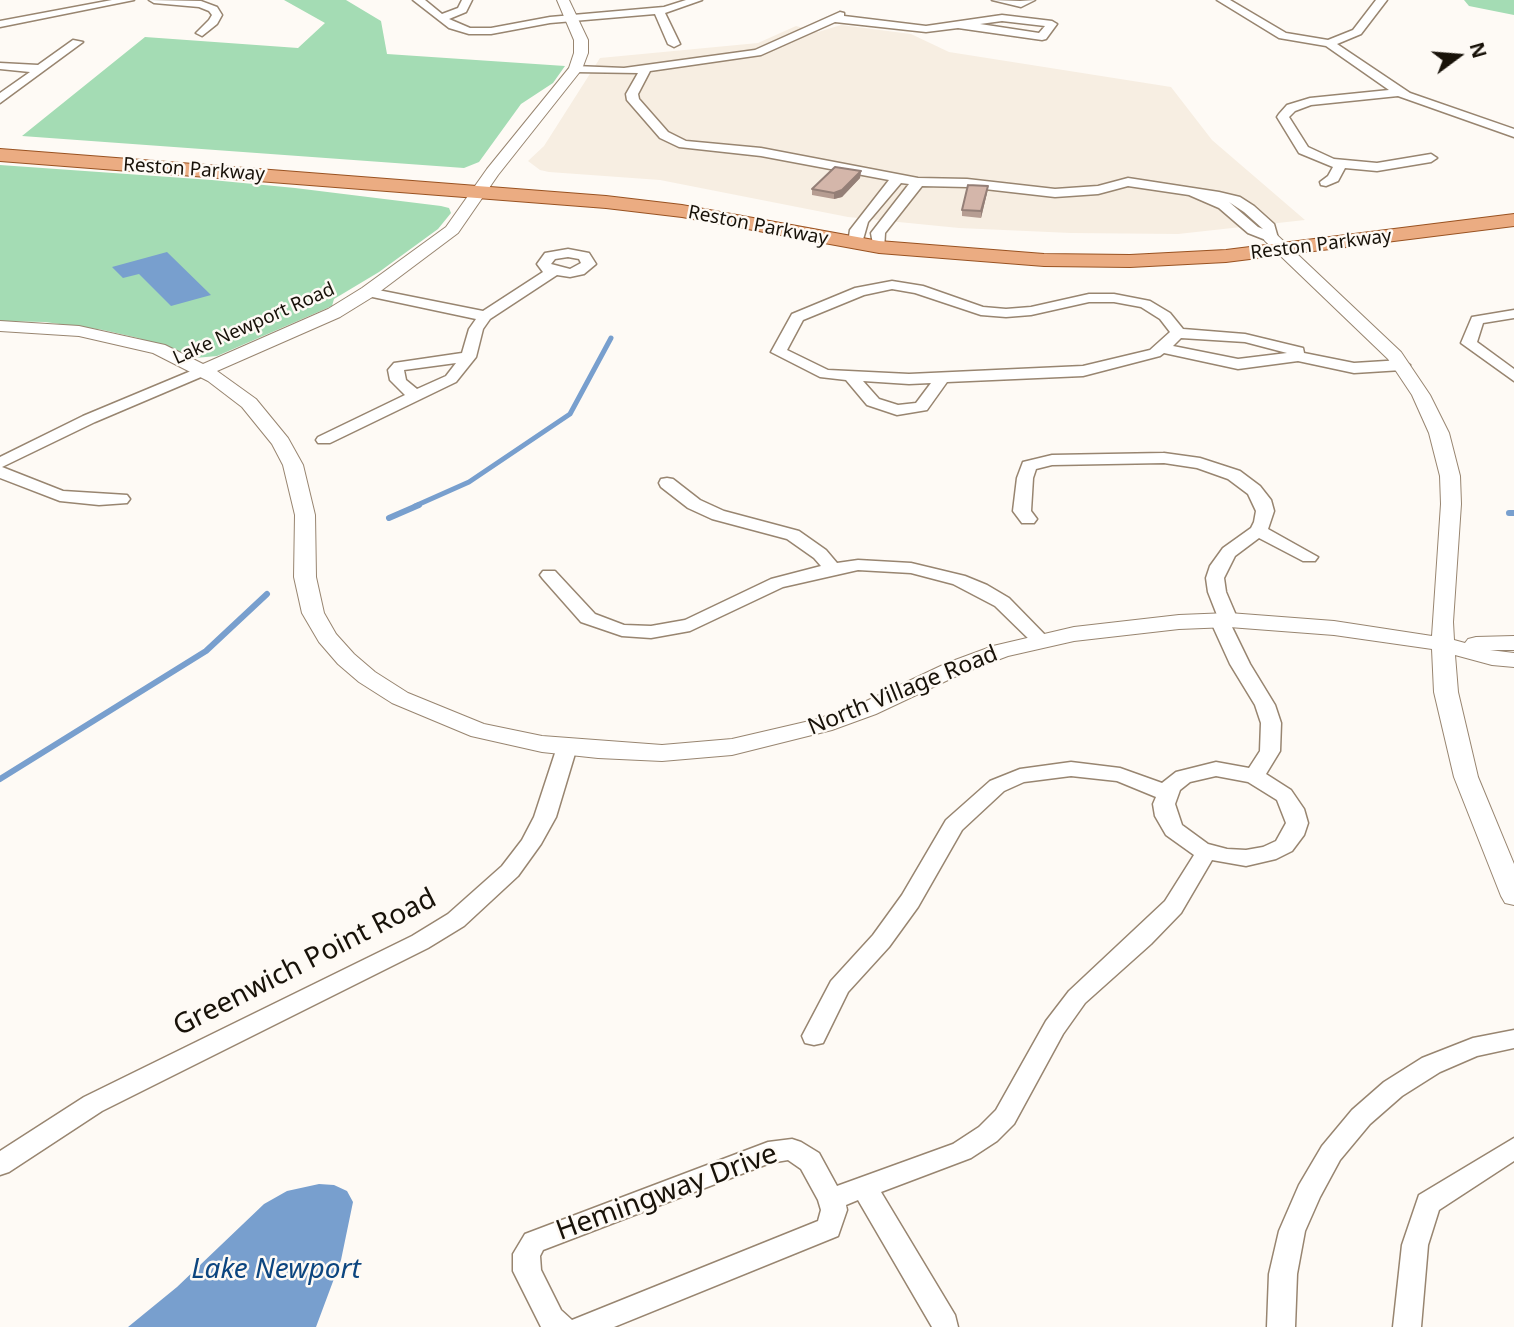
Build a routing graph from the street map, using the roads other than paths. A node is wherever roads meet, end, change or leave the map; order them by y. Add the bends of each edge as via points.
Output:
1 (128, 0) edge
2 (154, 0) edge
3 (418, 0) edge
4 (467, 0) edge
5 (563, 0) edge
6 (697, 0) edge
7 (997, 0) edge
8 (1030, 0) edge
9 (1222, 0) edge
10 (1366, 0) edge
11 (1380, 1) edge
12 (608, 4) dead end
13 (841, 5) dead end
14 (659, 11) junction
15 (618, 13) junction
16 (441, 18) junction
17 (830, 18) junction
18 (573, 19) junction
19 (0, 24) edge
20 (961, 25) junction
21 (202, 33) dead end
22 (77, 42) dead end
23 (1329, 43) junction
24 (674, 44) dead end
25 (0, 66) edge
26 (576, 67) junction
27 (646, 68) junction
28 (41, 69) junction
29 (1398, 92) junction
30 (0, 99) edge
31 (1514, 133) edge
32 (0, 143) edge
33 (0, 155) edge
34 (1431, 158) dead end
35 (1340, 165) junction
36 (898, 178) junction
37 (918, 182) junction
38 (1326, 182) dead end
39 (484, 186) junction
40 (1514, 206) edge
41 (1514, 220) edge
42 (867, 238) junction
43 (1277, 244) junction
44 (552, 272) dead end
45 (368, 292) junction
46 (1514, 314) edge
47 (485, 317) junction
48 (0, 326) edge
49 (1178, 333) junction
50 (1162, 346) junction
51 (1513, 354) edge
52 (468, 357) junction
53 (1398, 361) junction
54 (1493, 361) junction
55 (203, 370) junction
56 (851, 376) junction
57 (1514, 376) edge
58 (943, 377) junction
59 (418, 396) junction
60 (324, 440) dead end
61 (0, 463) edge
62 (0, 472) edge
63 (667, 483) dead end
64 (121, 499) dead end
65 (1028, 519) dead end
66 (1258, 531) junction
67 (1309, 557) dead end
68 (832, 569) junction
69 (550, 575) dead end
70 (1224, 620) junction
71 (1042, 641) junction
72 (1514, 643) edge
73 (1442, 644) junction
74 (1514, 660) edge
75 (567, 747) junction
76 (1254, 776) junction
77 (1167, 793) junction
78 (1206, 851) junction
79 (1514, 896) edge
80 (814, 1036) dead end
81 (1514, 1039) edge
82 (1514, 1148) edge
83 (0, 1164) edge
84 (864, 1187) junction
85 (831, 1199) junction
86 (945, 1324) dead end
87 (561, 1327) edge
88 (582, 1327) edge
89 (1281, 1327) edge
90 (1407, 1327) edge

1 - 19 street
2 - 21 street via 214,9 213,22
3 - 16 street
4 - 16 street via 462,10
5 - 18 street
6 - 14 street
7 - 8 street via 1021,4
9 - 23 street via 1283,36
10 - 11 street
11 - 23 street via 1357,32
12 - 15 street
13 - 17 street via 843,13
14 - 15 street
14 - 24 street
15 - 18 street
16 - 18 street via 469,31
17 - 20 street via 926,29
17 - 27 street via 757,53
18 - 26 street via 581,40
20 - 20 street via 1002,18 1052,24 1042,37
22 - 28 street
23 - 29 street
25 - 28 street
26 - 27 street via 614,72
26 - 39 street, Lake Newport Road
27 - 36 street via 633,100 672,139
28 - 30 street
29 - 31 street
29 - 35 street via 1310,102 1285,112 1284,122 1303,150
32 - 39 main road, Reston Parkway
33 - 39 main road, Reston Parkway
34 - 35 street via 1377,167
35 - 38 street
36 - 37 street
36 - 42 street
37 - 42 street
37 - 43 street via 1055,193 1128,182 1195,194 1224,205
39 - 42 main road, Reston Parkway
39 - 45 street, Lake Newport Road via 452,230
40 - 43 main road, Reston Parkway
41 - 43 main road, Reston Parkway
42 - 43 main road, Reston Parkway via 965,256 1089,261 1171,260
43 - 53 street
44 - 47 street
45 - 47 street
45 - 55 street, Lake Newport Road via 315,323
46 - 54 street via 1477,320 1469,344
47 - 52 street via 475,329
48 - 55 street, North Village Road via 109,336 173,354
49 - 50 street
49 - 53 street via 1245,338 1333,359
49 - 56 street via 1165,316 1145,304 1114,298 1067,301 1031,311 981,311 918,289 891,285 860,291 797,317 779,352 825,374
50 - 53 street via 1238,365 1298,356 1354,368
50 - 58 street via 1155,353 1083,371
51 - 54 street
52 - 59 street via 451,379
52 - 59 street via 399,366 398,380
53 - 73 street via 1422,395 1439,433 1450,476
54 - 57 street
55 - 61 street, Lake Newport Road
55 - 75 street, North Village Road via 249,403 267,422 293,465 305,515 303,554 313,613 346,659 389,691 434,714 479,731
56 - 58 street
56 - 58 street via 873,402 897,411 921,407
59 - 60 street
62 - 64 street via 60,496
63 - 68 street via 718,515 793,535
65 - 66 street via 1022,511 1029,466 1052,460 1164,458 1220,468 1248,484 1265,511
66 - 67 street
66 - 70 street via 1229,552 1219,566 1215,579
68 - 69 street via 778,583 690,625 651,632 622,630 588,618
68 - 71 street via 884,565 959,580 1002,602
70 - 71 street, North Village Road via 1124,626
70 - 73 street, North Village Road via 1324,627
70 - 76 street via 1240,664 1271,723 1270,751
71 - 75 street, North Village Road via 966,663 868,709 781,737 685,752
72 - 73 street, North Village Road
73 - 74 street, North Village Road
73 - 79 street via 1446,692 1463,766
75 - 83 street, Greenwich Point Road via 545,817 530,844 501,880 456,920 409,948 93,1104
76 - 77 street via 1226,770 1198,772 1183,777
76 - 78 street via 1284,795 1297,822 1293,835 1268,854 1247,858
77 - 78 street via 1166,816 1174,830
77 - 80 street via 1120,775 1071,769 1020,776 997,786 954,825 910,901 838,987
78 - 84 street via 1173,907 1069,1008 1005,1117 988,1134 962,1150
81 - 89 street via 1474,1047 1431,1065 1361,1117 1331,1153 1292,1231 1283,1274
82 - 90 street via 1428,1203 1415,1245
84 - 85 street
84 - 86 street
85 - 87 street, Hemingway Drive via 806,1157 779,1149 539,1239 526,1254 527,1271 551,1319
85 - 88 street via 834,1216 822,1232

